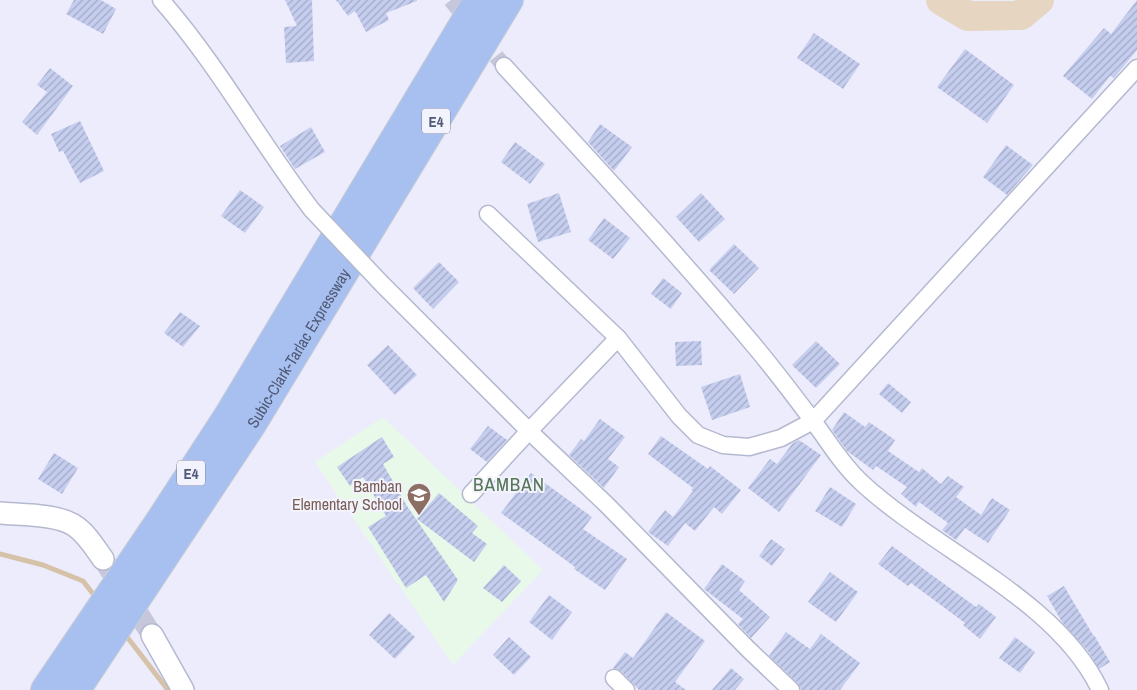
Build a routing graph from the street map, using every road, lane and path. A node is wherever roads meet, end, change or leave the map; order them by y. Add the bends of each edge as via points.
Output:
1 (161, 0) edge
2 (478, 0) edge
3 (509, 0) edge
4 (504, 66) tunnel mouth
5 (1137, 68) edge
6 (488, 214) dead end
7 (618, 338) junction
8 (813, 420) junction
9 (529, 431) junction
10 (471, 494) dead end
11 (0, 513) edge
12 (103, 559) tunnel mouth
13 (152, 635) tunnel mouth
14 (46, 690) edge
15 (76, 690) edge
16 (183, 690) edge
17 (791, 690) edge
18 (1100, 690) edge

1 - 9 street, bridge via 180,21 312,210
2 - 14 highway, Subic-Clark-Tarlac Expressway / E4 via 228,416
3 - 15 highway, Subic-Clark-Tarlac Expressway / E4 via 251,426
4 - 8 street via 706,290
5 - 8 street
6 - 7 street
7 - 8 street via 679,416 698,435 723,446 749,447 781,438
7 - 9 street
8 - 18 street via 842,462 861,482 896,511 999,583 1055,629 1081,658
9 - 10 street
9 - 17 street via 614,511
11 - 12 street via 63,520 76,526
13 - 16 street

